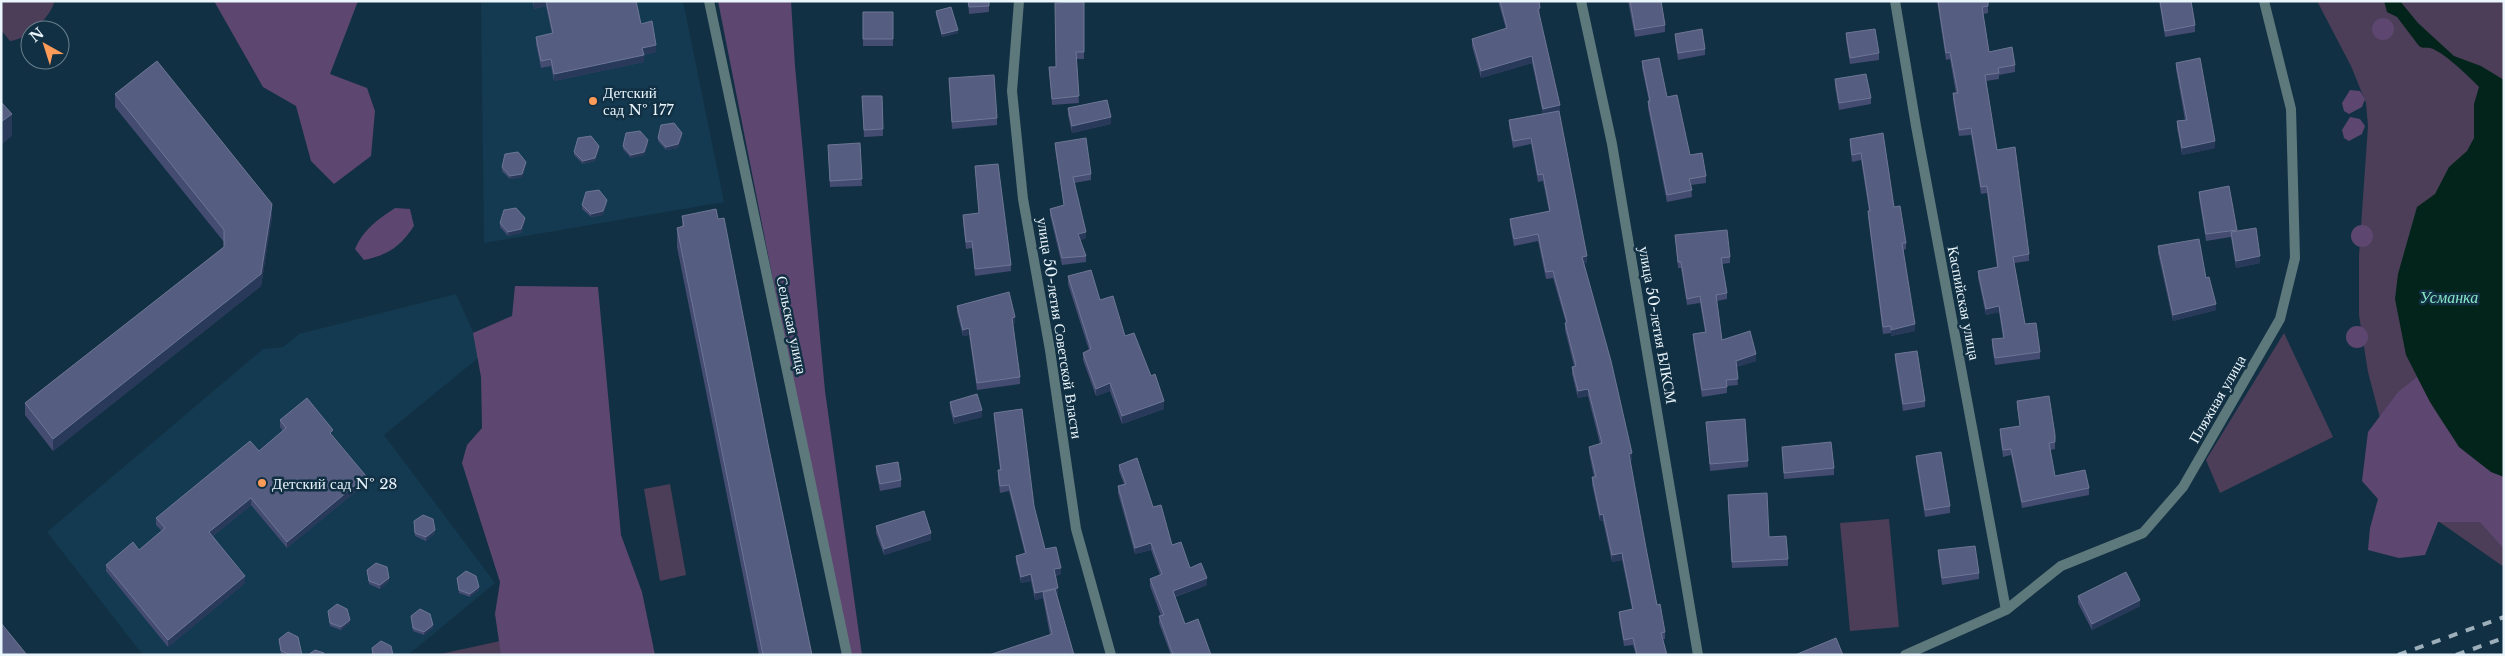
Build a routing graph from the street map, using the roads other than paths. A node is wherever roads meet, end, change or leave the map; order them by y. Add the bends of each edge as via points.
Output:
1 (709, 1) edge
2 (1019, 1) edge
3 (1581, 1) edge
4 (1895, 1) edge
5 (2264, 1) edge
6 (2006, 610) junction
7 (847, 655) edge
8 (1111, 655) edge
9 (1698, 655) edge
10 (1905, 655) edge

1 - 7 street, Сельская улица
2 - 8 street, улица 50-летия Советской Власти via 1012,91 1023,199 1050,350 1076,529
3 - 9 street, улица 50-летия ВЛКСМ via 1614,154
4 - 6 street, Каспийская улица
5 - 6 street, Пляжная улица via 2290,109 2295,258 2280,319 2183,487 2143,533 2061,566
6 - 10 street, Пляжная улица

